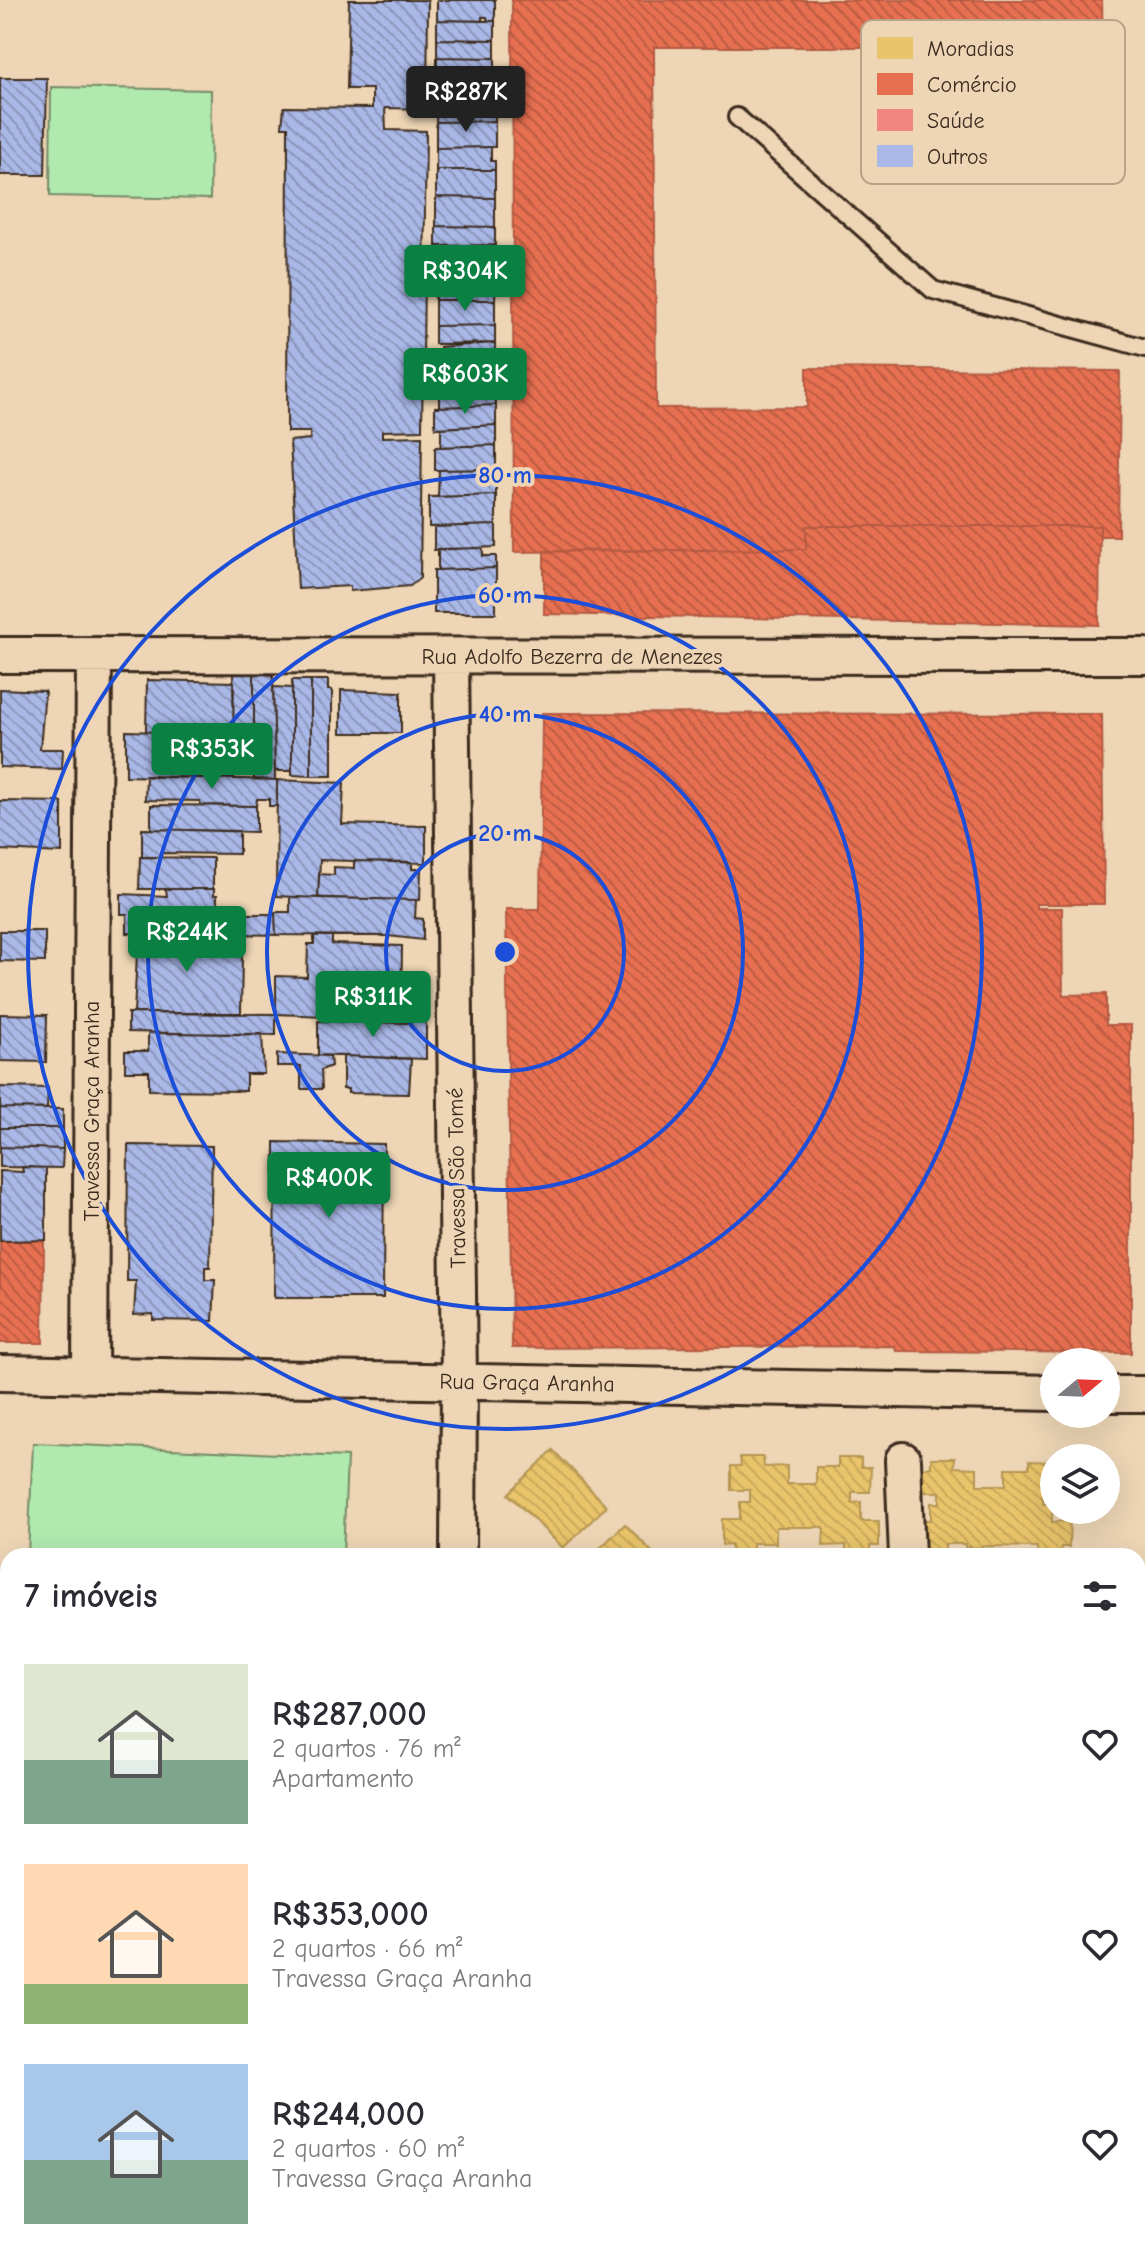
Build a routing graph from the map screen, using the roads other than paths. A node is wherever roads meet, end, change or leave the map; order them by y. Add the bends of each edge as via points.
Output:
1 (737, 117) dead end
2 (1145, 348) edge
3 (0, 655) edge
4 (94, 656) junction
5 (451, 656) junction
6 (1145, 656) edge
7 (0, 1373) edge
8 (90, 1374) junction
9 (459, 1382) junction
10 (1040, 1393) edge
11 (1120, 1394) edge
12 (1145, 1394) edge
13 (903, 1460) dead end
14 (458, 1548) edge
15 (907, 1548) edge

1 - 2 lane via 933,290
3 - 4 street, Rua Adolfo Bezerra de Menezes
4 - 5 street, Rua Adolfo Bezerra de Menezes
4 - 8 street, Travessa Graça Aranha
5 - 6 street, Rua Adolfo Bezerra de Menezes
5 - 9 street, Travessa São Tomé
7 - 8 street, Rua Graça Aranha
8 - 9 street, Rua Graça Aranha
9 - 10 street, Rua Graça Aranha
9 - 14 street, Travessa São Tomé
11 - 12 street
13 - 15 street

